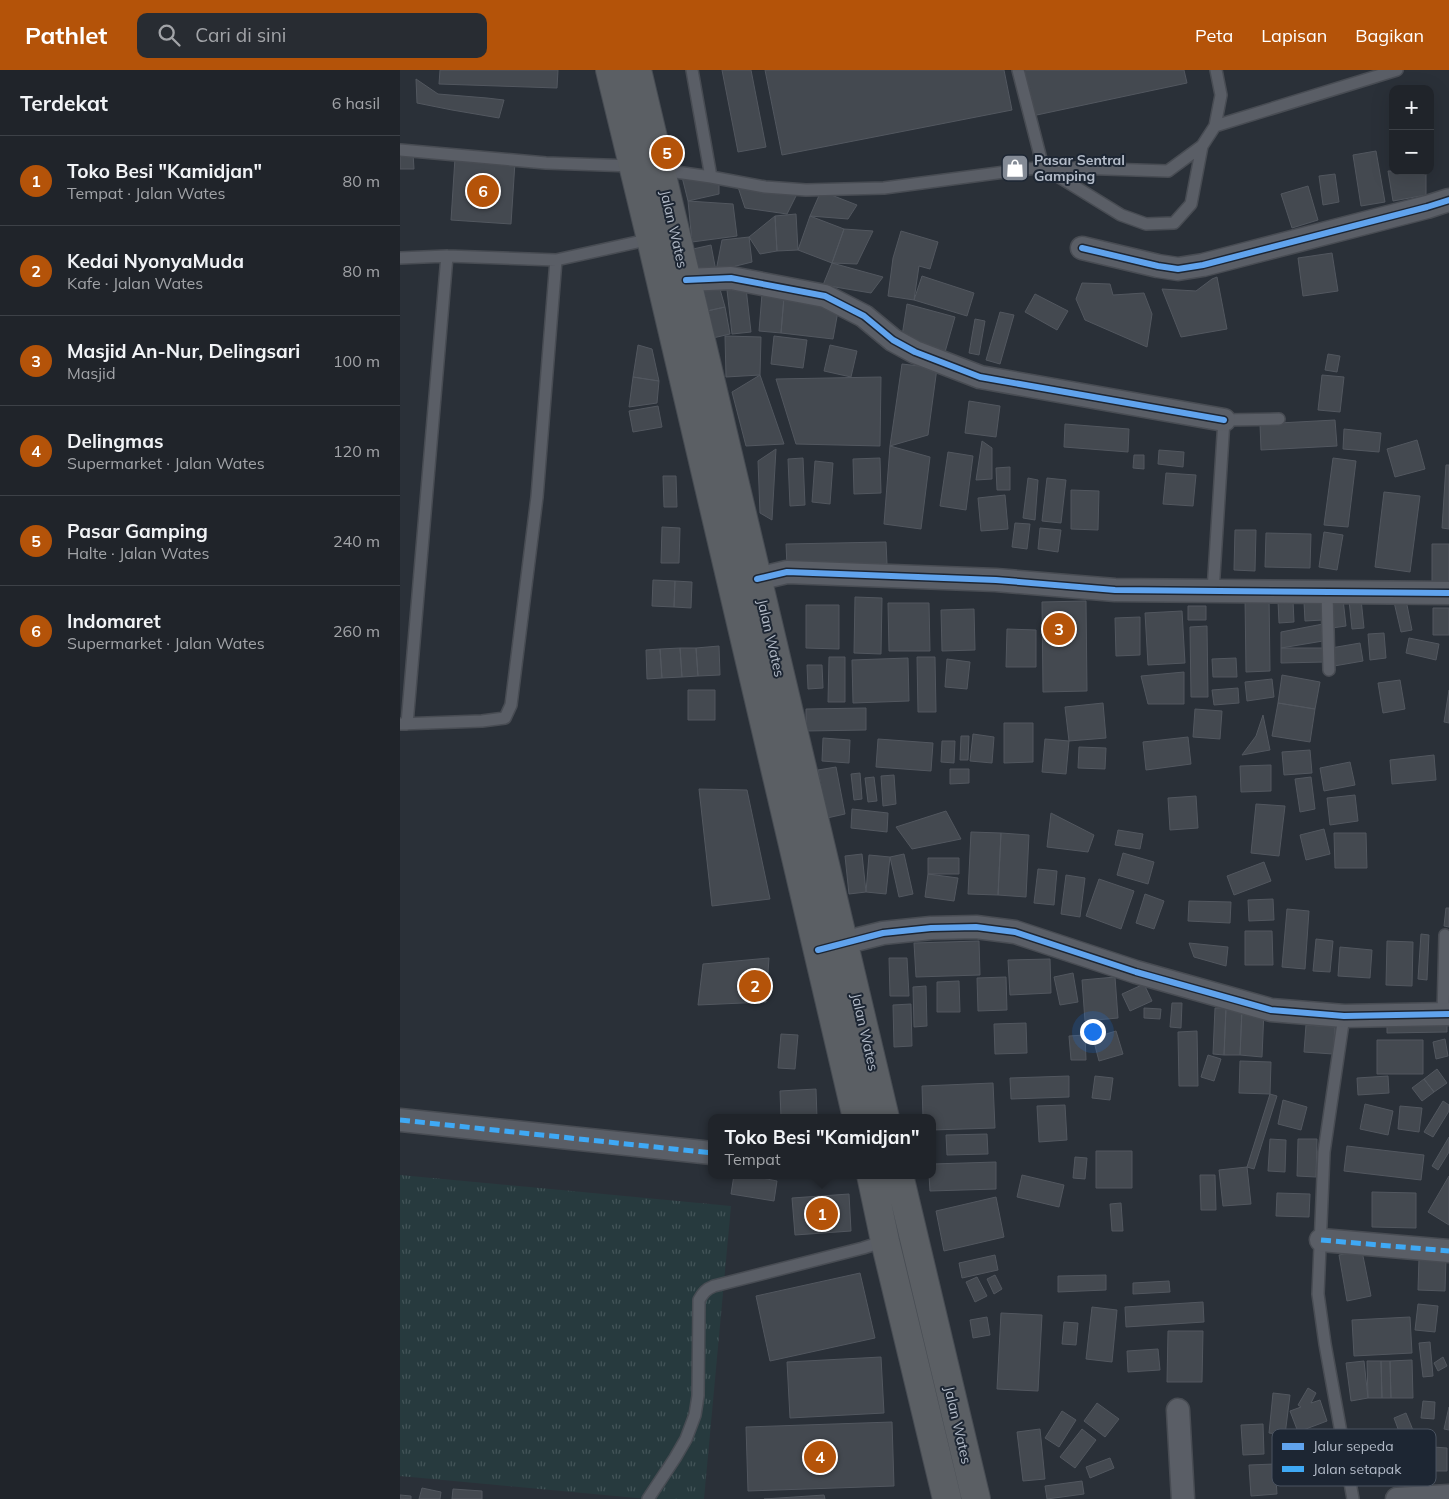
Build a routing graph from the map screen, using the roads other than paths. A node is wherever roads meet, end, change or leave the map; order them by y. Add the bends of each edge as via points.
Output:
1 (610, 70) edge
2 (637, 70) edge
3 (692, 70) edge
4 (1018, 70) edge
5 (1216, 70) edge
6 (1397, 70) edge
7 (1215, 126) junction
8 (1202, 146) junction
9 (400, 150) edge
10 (634, 166) junction
11 (1043, 166) junction
12 (660, 170) junction
13 (711, 177) junction
14 (1449, 200) edge
15 (651, 239) junction
16 (1082, 248) dead end
17 (447, 256) junction
18 (400, 258) edge
19 (556, 260) junction
20 (686, 280) junction
21 (1279, 419) dead end
22 (1224, 420) junction
23 (757, 579) junction
24 (1213, 591) junction
25 (1326, 592) junction
26 (1449, 593) edge
27 (1329, 670) dead end
28 (403, 724) edge
29 (1445, 935) dead end
30 (844, 942) junction
31 (818, 950) junction
32 (1446, 1014) edge
33 (1344, 1016) junction
34 (856, 1114) edge
35 (884, 1114) edge
36 (400, 1120) edge
37 (708, 1153) edge
38 (871, 1179) edge
39 (900, 1179) edge
40 (1321, 1240) junction
41 (885, 1241) junction
42 (1449, 1252) edge
43 (1178, 1410) dead end
44 (1341, 1429) edge
45 (1352, 1486) edge
46 (1449, 1496) edge
47 (648, 1499) edge
48 (947, 1499) edge
49 (976, 1499) edge
50 (1183, 1499) edge
51 (1354, 1499) edge
52 (1397, 1499) edge

1 - 10 highway, Jalan Wates
2 - 12 highway, Jalan Wates
3 - 13 lane
4 - 11 lane
5 - 7 lane via 1221,94
6 - 7 lane
7 - 8 lane
8 - 11 lane via 1168,171
8 - 11 lane via 1191,204 1174,223 1146,224 1121,215
9 - 10 lane via 546,164
10 - 15 highway, Jalan Wates
11 - 13 lane via 884,188 765,187
12 - 13 lane
12 - 20 highway, Jalan Wates
14 - 16 street via 1178,269
15 - 19 lane
15 - 31 highway, Jalan Wates
17 - 18 lane
17 - 19 lane
17 - 28 lane
19 - 28 lane via 536,496 511,705 505,718
20 - 22 street via 731,278 825,296 864,316 893,340 915,352 980,378
20 - 23 highway, Jalan Wates
21 - 22 lane
22 - 24 lane
23 - 24 street via 787,572 996,580 1115,590
23 - 30 highway, Jalan Wates
24 - 25 street
25 - 26 street
25 - 27 lane
29 - 32 lane
30 - 31 street
30 - 33 street via 882,933 931,928 976,927 1015,932 1136,972 1271,1010
30 - 35 highway, Jalan Wates
31 - 34 highway, Jalan Wates
32 - 33 street
33 - 40 lane via 1324,1152
36 - 37 street
38 - 41 highway, Jalan Wates
39 - 49 highway, Jalan Wates
40 - 42 street
40 - 44 lane via 1318,1294
41 - 47 lane via 714,1286 703,1293 699,1300 695,1415 686,1439
41 - 48 highway, Jalan Wates
43 - 50 street
45 - 51 lane
46 - 52 street

